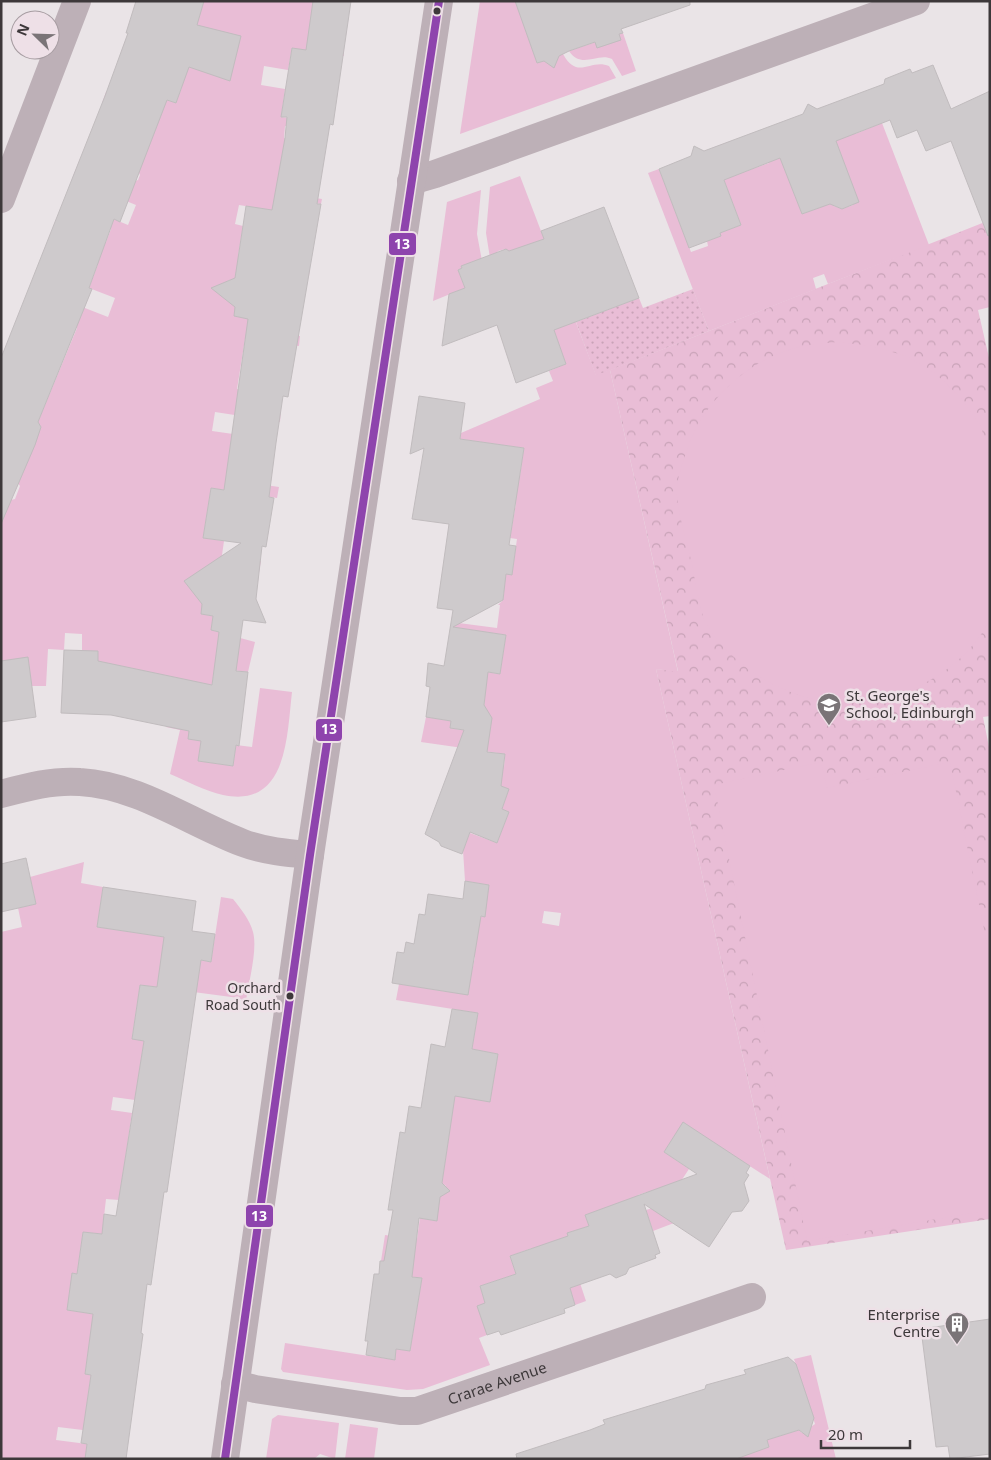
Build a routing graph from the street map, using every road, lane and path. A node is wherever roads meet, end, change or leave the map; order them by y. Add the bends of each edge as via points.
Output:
1 (77, 1) edge
2 (439, 1) edge
3 (916, 1) edge
4 (411, 180) junction
5 (1, 199) edge
6 (1, 794) edge
7 (310, 855) junction
8 (752, 1297) dead end
9 (235, 1384) junction
10 (225, 1459) edge

1 - 5 street
2 - 4 street
3 - 4 street
4 - 7 street
6 - 7 street via 60,782 105,785 257,848
7 - 9 street
8 - 9 street, Crarae Avenue via 417,1411
9 - 10 street

